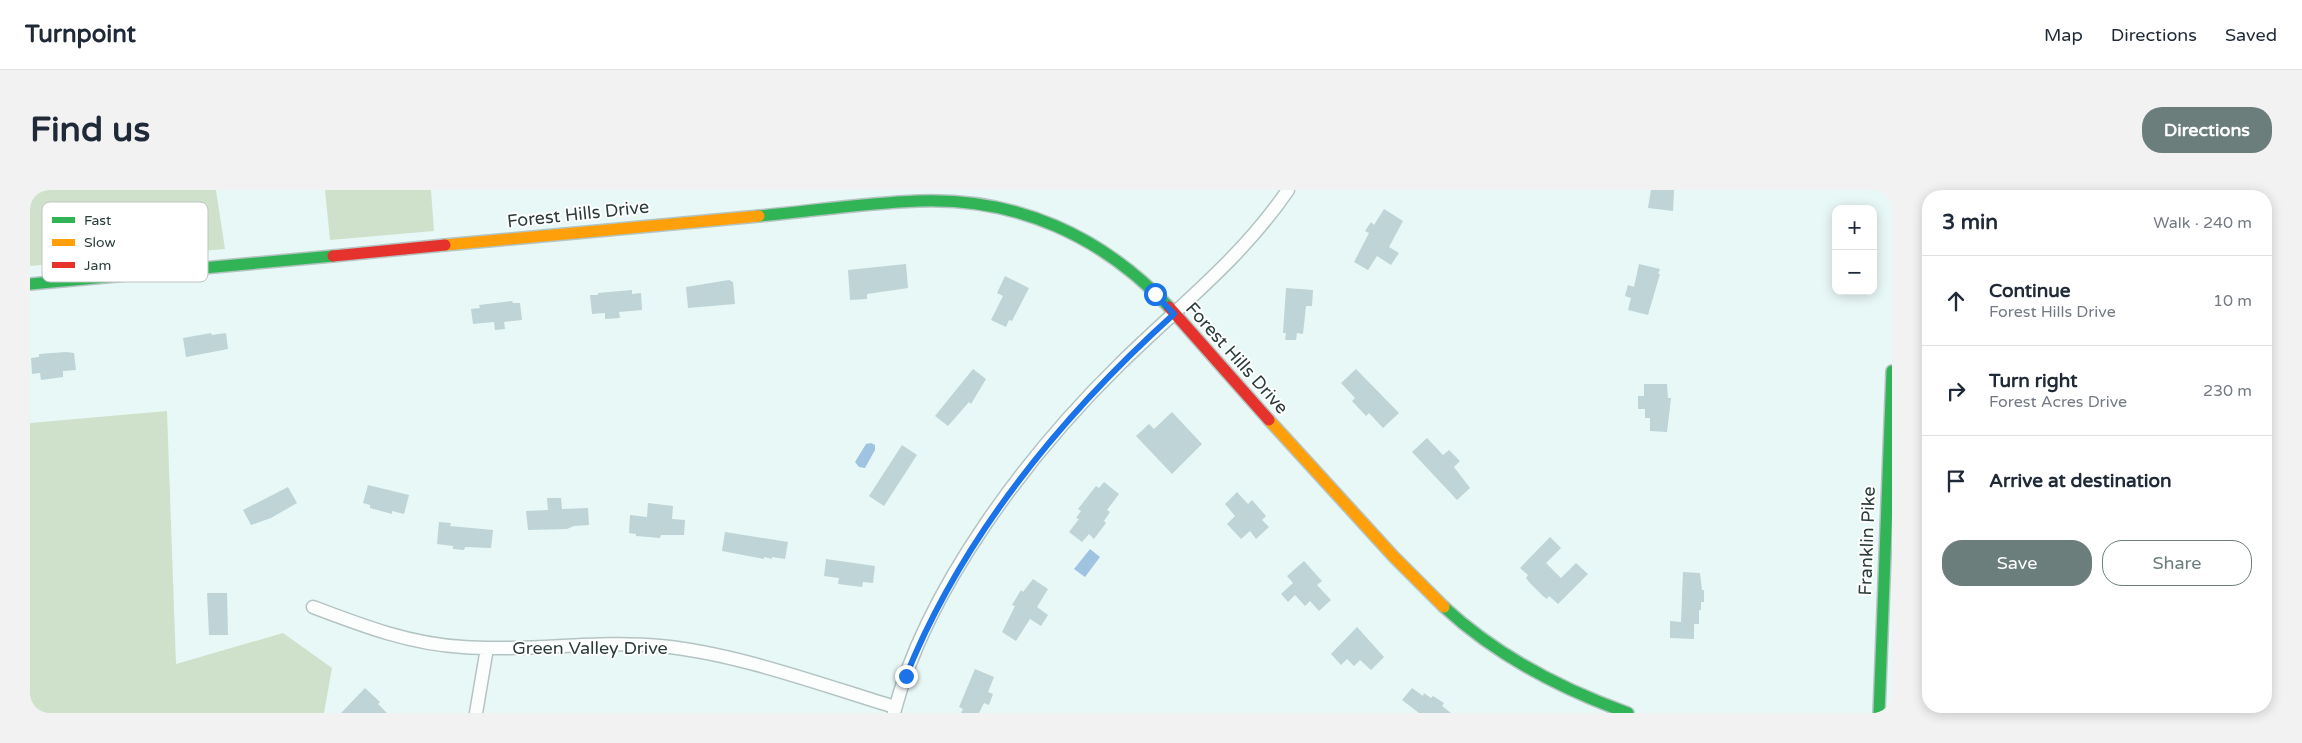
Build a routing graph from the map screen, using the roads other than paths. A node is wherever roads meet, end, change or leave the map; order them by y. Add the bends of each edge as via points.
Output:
1 (1288, 190) edge
2 (208, 267) edge
3 (51, 282) edge
4 (30, 284) edge
5 (1174, 314) junction
6 (1892, 371) edge
7 (314, 607) dead end
8 (487, 648) junction
9 (894, 710) edge
10 (476, 713) edge
11 (1628, 713) edge
12 (1879, 713) edge

1 - 5 street via 1233,259
2 - 5 street, Forest Hills Drive via 682,221 947,200 1018,212 1071,232 1116,258
3 - 4 street, Forest Hills Drive
5 - 9 street via 1069,418 1000,505 943,596 914,655
5 - 11 street, Forest Hills Drive via 1381,543 1450,612 1481,638 1514,659
6 - 12 street, Franklin Pike
7 - 8 street, Green Valley Drive via 398,638
8 - 9 street, Green Valley Drive via 619,644 682,648 748,664
8 - 10 street

